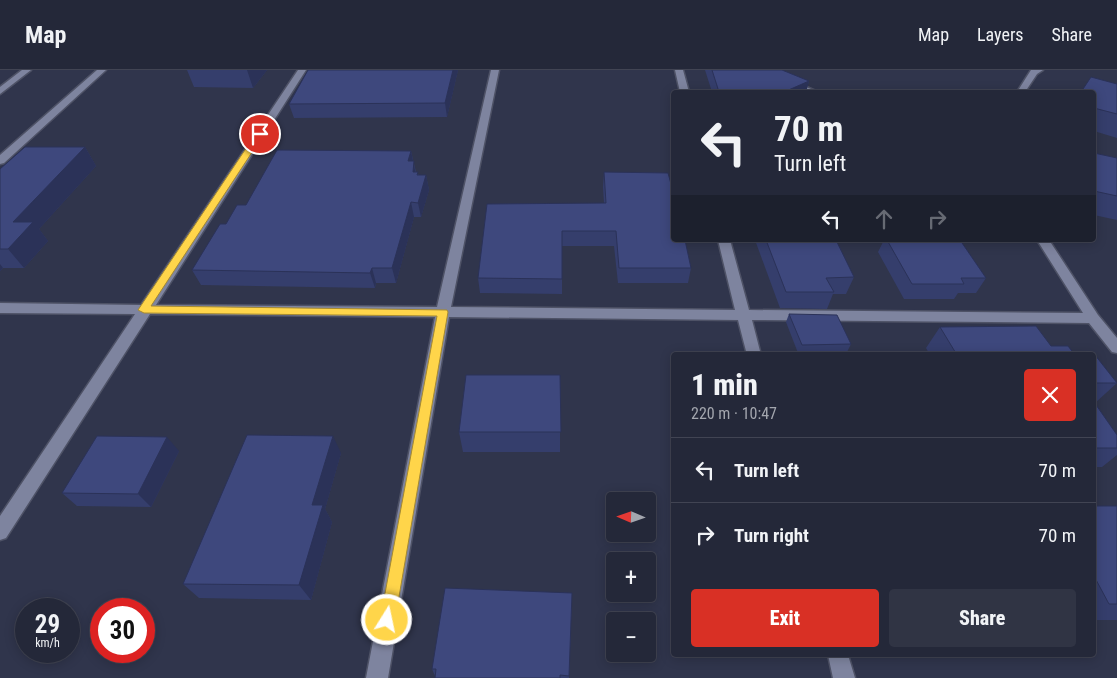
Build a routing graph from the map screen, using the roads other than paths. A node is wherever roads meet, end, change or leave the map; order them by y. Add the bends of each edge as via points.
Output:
1 (27, 70) edge
2 (102, 70) edge
3 (302, 70) edge
4 (495, 70) edge
5 (679, 70) edge
6 (759, 70) edge
7 (1034, 71) edge
8 (684, 90) edge
9 (808, 90) edge
10 (1022, 90) edge
11 (0, 91) edge
12 (0, 161) edge
13 (725, 242) edge
14 (1043, 242) edge
15 (0, 308) edge
16 (144, 310) junction
17 (443, 312) junction
18 (743, 315) junction
19 (1093, 318) junction
20 (1117, 348) edge
21 (753, 352) edge
22 (0, 532) edge
23 (839, 657) edge
24 (377, 678) edge
25 (844, 678) edge

1 - 11 street
2 - 12 street
3 - 16 street
4 - 17 street
5 - 8 street
6 - 9 street
7 - 10 street
13 - 18 street
14 - 19 street
15 - 16 street
16 - 17 street
16 - 22 street
17 - 18 street
17 - 24 street
18 - 19 street
18 - 21 street
19 - 20 street
23 - 25 street

